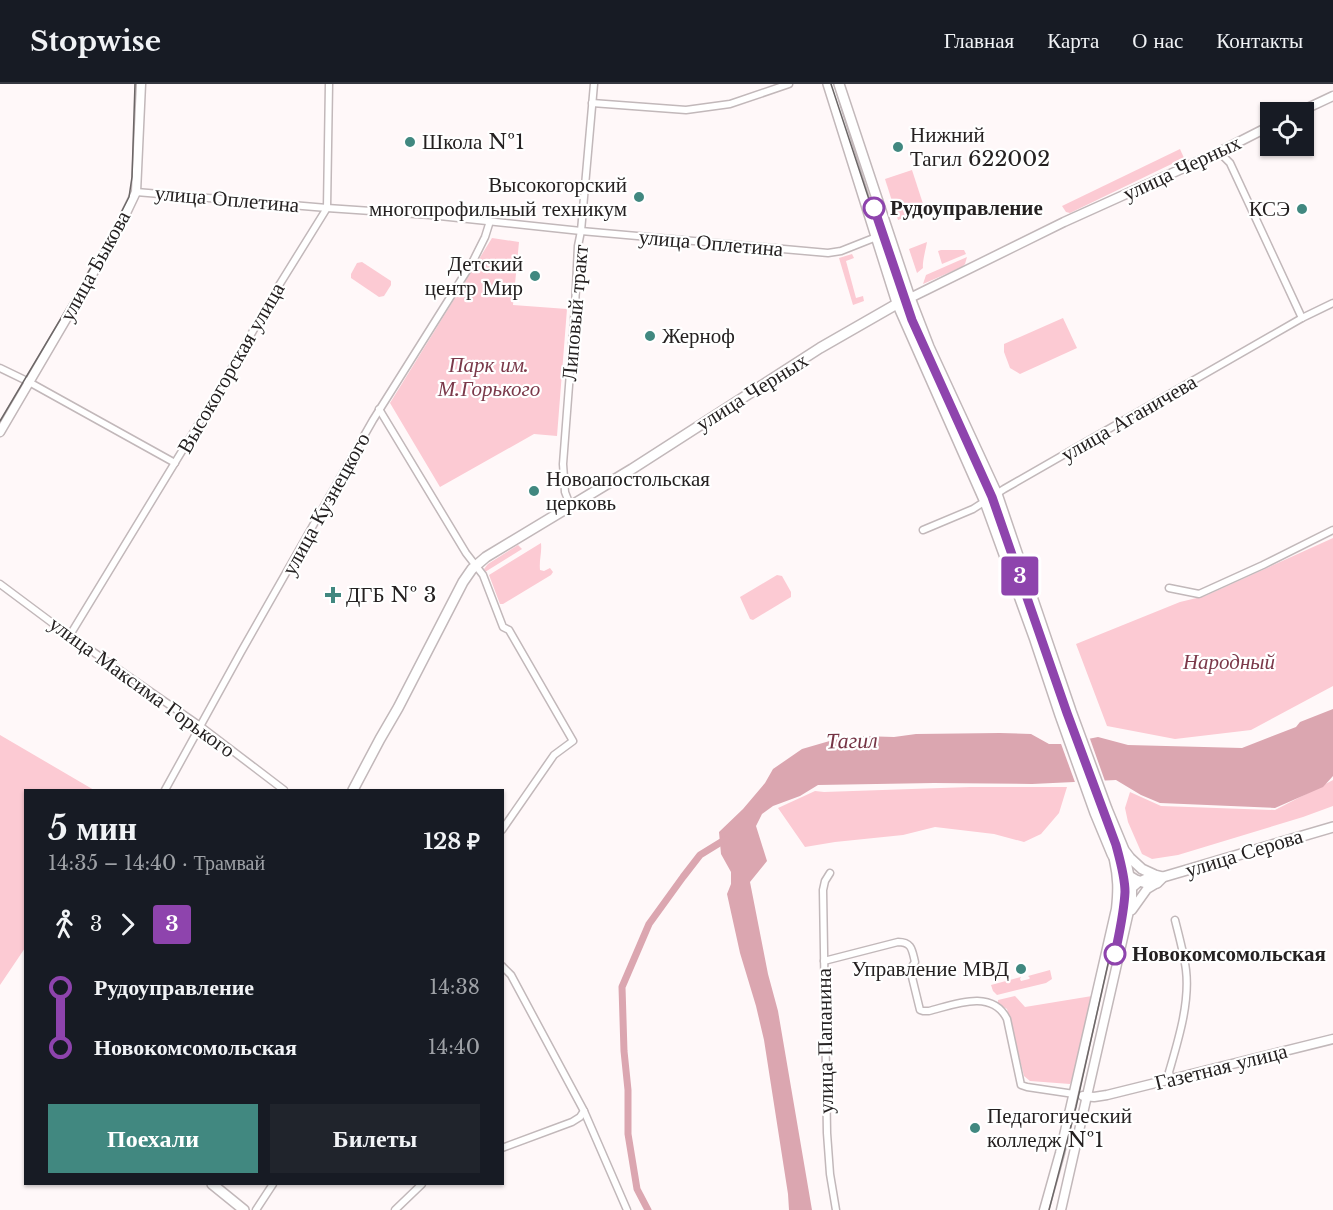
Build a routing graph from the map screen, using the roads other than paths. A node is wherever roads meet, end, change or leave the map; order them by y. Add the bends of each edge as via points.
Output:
1 (141, 84) edge
2 (329, 84) edge
3 (594, 84) edge
4 (789, 84) edge
5 (828, 84) edge
6 (839, 84) edge
7 (1333, 96) edge
8 (592, 103) junction
9 (1314, 105) edge
10 (1260, 131) edge
11 (1219, 152) junction
12 (135, 192) junction
13 (327, 208) junction
14 (490, 221) junction
15 (581, 231) junction
16 (889, 232) junction
17 (877, 237) junction
18 (910, 298) junction
19 (897, 303) junction
20 (1333, 303) edge
21 (1302, 318) junction
22 (0, 368) edge
23 (29, 382) junction
24 (379, 409) junction
25 (0, 432) edge
26 (175, 463) junction
27 (997, 494) junction
28 (985, 502) junction
29 (570, 505) junction
30 (923, 530) dead end
31 (1333, 530) edge
32 (476, 566) junction
33 (0, 584) edge
34 (1169, 588) dead end
35 (70, 635) junction
36 (200, 726) junction
37 (166, 789) edge
38 (283, 789) edge
39 (353, 789) edge
40 (1330, 826) edge
41 (504, 827) edge
42 (1124, 850) junction
43 (1112, 854) junction
44 (830, 873) dead end
45 (1158, 879) junction
46 (1134, 882) junction
47 (1116, 909) junction
48 (1128, 919) junction
49 (1175, 920) dead end
50 (824, 961) junction
51 (504, 968) edge
52 (1333, 1039) edge
53 (1171, 1080) junction
54 (1074, 1094) junction
55 (1087, 1097) junction
56 (584, 1111) junction
57 (504, 1147) edge
58 (213, 1185) edge
59 (272, 1185) edge
60 (421, 1185) edge
61 (244, 1210) edge
62 (256, 1210) edge
63 (395, 1210) edge
64 (627, 1210) edge
65 (836, 1210) edge
66 (1044, 1210) edge
67 (1061, 1210) edge

1 - 12 main road, улица Быкова
2 - 13 street
3 - 8 street, Липовый тракт
4 - 8 street via 730,104 686,110
5 - 17 main road
6 - 16 main road
7 - 9 main road
8 - 15 street, Липовый тракт
10 - 11 main road, улица Черных
11 - 18 main road, улица Черных
11 - 21 street via 1230,163
12 - 13 street, улица Оплетина
12 - 23 main road, улица Быкова via 117,232
13 - 14 street, улица Оплетина
13 - 26 street, Высокогорская улица
14 - 15 street, улица Оплетина
14 - 24 street, улица Кузнецкого via 473,261
15 - 17 street, улица Оплетина via 828,252
15 - 29 street, Липовый тракт via 562,464
16 - 17 street, улица Оплетина
16 - 18 main road
17 - 19 main road
18 - 19 main road, улица Черных
18 - 27 main road via 928,347
19 - 28 main road
19 - 29 main road, улица Черных
20 - 21 street, улица Аганичева
21 - 27 street, улица Аганичева
22 - 23 street
23 - 25 main road, улица Быкова
23 - 26 street
24 - 32 street
24 - 36 street, улица Кузнецкого
26 - 35 street, Высокогорская улица
27 - 28 street, улица Аганичева
27 - 42 main road via 1071,711
28 - 30 street, улица Аганичева
28 - 43 main road
29 - 32 main road, улица Черных
31 - 34 street via 1199,594
32 - 39 main road, улица Черных via 463,582
32 - 41 street via 502,625 573,741 554,755
33 - 35 street, улица Максима Горького
35 - 36 street, улица Максима Горького
36 - 37 street, улица Кузнецкого
36 - 38 street, улица Максима Горького
40 - 45 main road, улица Серова
42 - 45 main road, улица Серова
42 - 46 main road
43 - 46 main road
43 - 47 main road via 1118,877
44 - 50 street, улица Папанина via 823,890
45 - 46 main road, улица Серова
45 - 48 main road
46 - 47 main road
46 - 48 main road
47 - 54 main road
48 - 55 main road
49 - 53 street via 1186,970 1186,991 1183,1020 1169,1072
50 - 54 street via 898,942 908,943 915,962 911,973 920,1010 978,1000 992,1004 1007,1019 1021,1085
50 - 65 street, улица Папанина via 827,1133
51 - 56 street
52 - 53 main road, Газетная улица
53 - 55 main road, Газетная улица
54 - 55 main road, Газетная улица
54 - 66 main road
55 - 67 main road
56 - 57 street via 572,1122
56 - 64 street
58 - 61 main road
59 - 62 street
60 - 63 street

